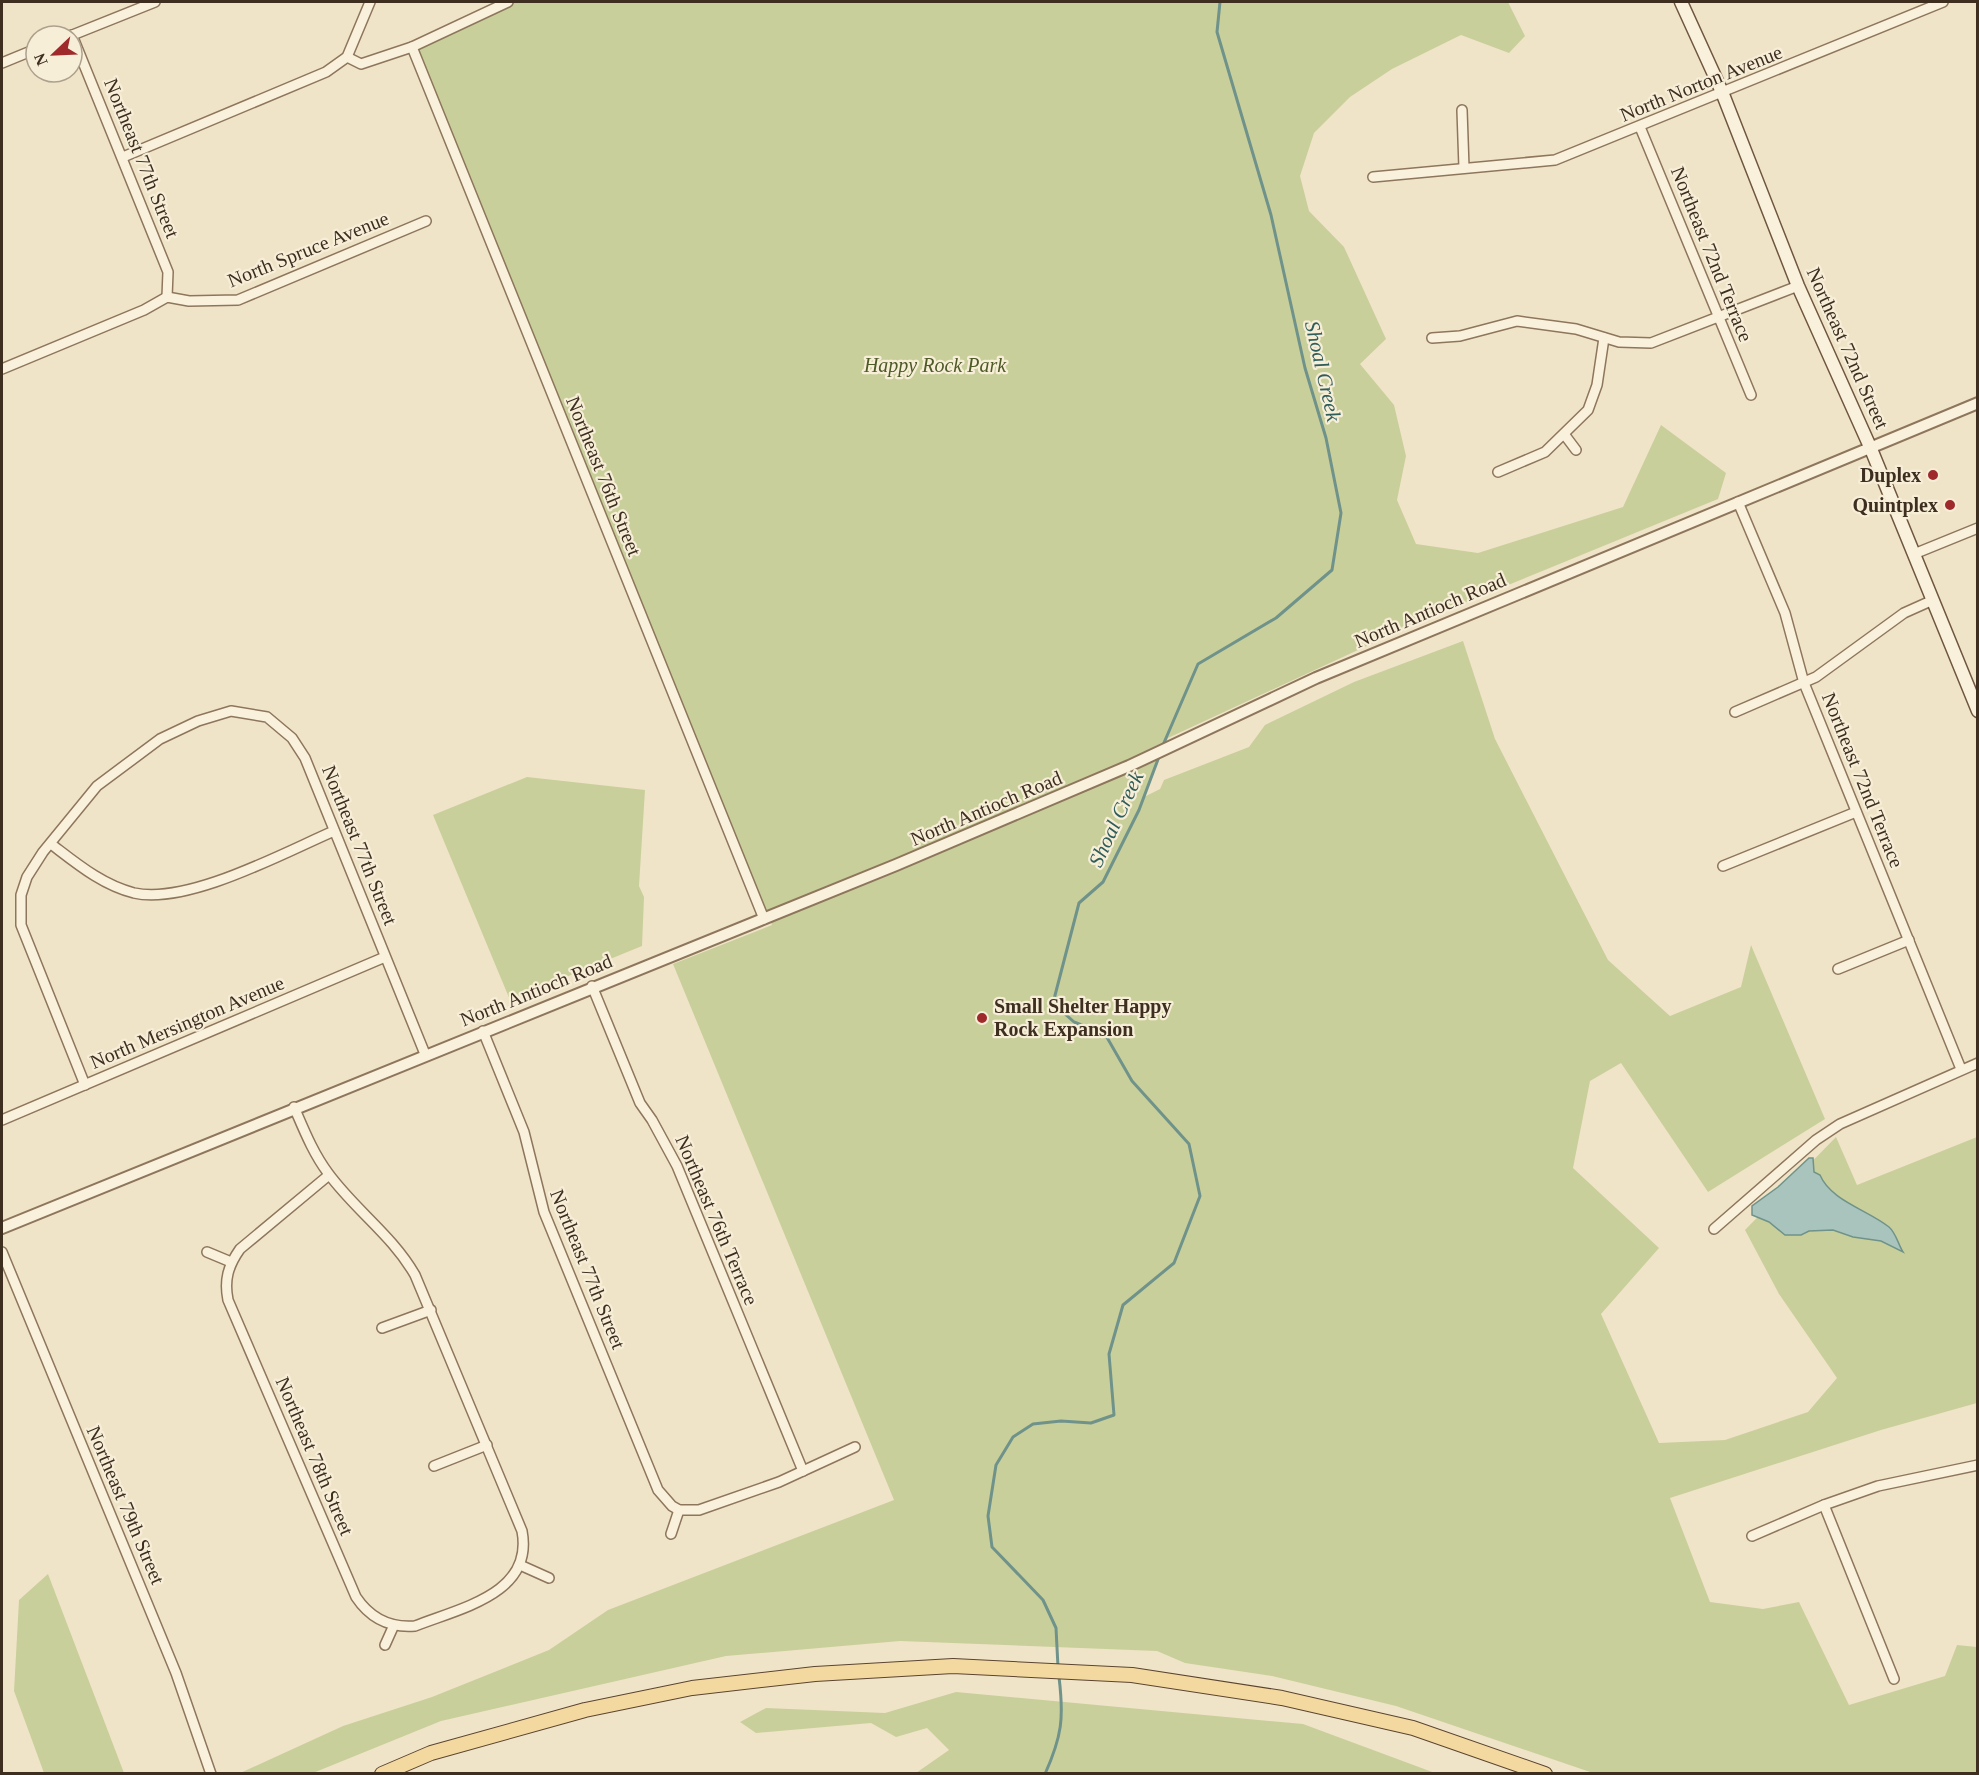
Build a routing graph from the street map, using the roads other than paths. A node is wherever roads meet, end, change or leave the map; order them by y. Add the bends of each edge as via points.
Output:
1 (155, 2) edge
2 (370, 2) edge
3 (508, 2) edge
4 (1681, 2) edge
5 (1943, 2) edge
6 (84, 31) edge
7 (412, 46) junction
8 (24, 55) edge
9 (347, 57) junction
10 (2, 63) edge
11 (84, 66) edge
12 (1722, 92) junction
13 (1462, 110) dead end
14 (1640, 127) junction
15 (123, 158) junction
16 (1464, 168) junction
17 (1373, 177) dead end
18 (426, 221) dead end
19 (1798, 286) junction
20 (166, 297) junction
21 (1718, 318) junction
22 (1432, 338) dead end
23 (1604, 338) junction
24 (2, 369) edge
25 (1751, 395) dead end
26 (1977, 403) edge
27 (1564, 434) junction
28 (1871, 449) junction
29 (1576, 450) dead end
30 (1498, 472) dead end
31 (1738, 502) junction
32 (1977, 528) edge
33 (1914, 554) junction
34 (1933, 600) junction
35 (1804, 683) junction
36 (1977, 711) edge
37 (1735, 712) dead end
38 (1856, 812) junction
39 (334, 831) junction
40 (51, 843) junction
41 (1723, 866) dead end
42 (764, 919) junction
43 (1909, 940) junction
44 (386, 957) junction
45 (1838, 969) dead end
46 (592, 986) junction
47 (483, 1031) junction
48 (425, 1054) junction
49 (1977, 1063) edge
50 (1961, 1069) junction
51 (85, 1085) junction
52 (294, 1107) junction
53 (2, 1120) edge
54 (328, 1174) junction
55 (2, 1228) edge
56 (1714, 1228) dead end
57 (2, 1252) edge
58 (207, 1252) dead end
59 (231, 1262) junction
60 (431, 1311) junction
61 (382, 1328) dead end
62 (487, 1445) junction
63 (855, 1447) dead end
64 (1977, 1465) edge
65 (434, 1466) dead end
66 (803, 1471) junction
67 (1824, 1505) junction
68 (679, 1509) junction
69 (671, 1534) dead end
70 (1752, 1536) dead end
71 (520, 1565) junction
72 (549, 1578) dead end
73 (393, 1625) junction
74 (385, 1645) dead end
75 (1894, 1679) dead end
76 (211, 1773) edge
77 (382, 1773) edge
78 (1545, 1773) edge

1 - 6 street
2 - 9 street
3 - 7 street
4 - 12 main road, Northeast 72nd Street
5 - 12 street, North Norton Avenue
7 - 9 street via 362,64
7 - 42 street, Northeast 76th Street
8 - 10 street
9 - 15 street via 326,72
11 - 15 street, Northeast 77th Street
12 - 14 street, North Norton Avenue
12 - 19 main road, Northeast 72nd Street
13 - 16 street
14 - 16 street, North Norton Avenue via 1555,160
14 - 21 street, Northeast 72nd Terrace
15 - 20 street, Northeast 77th Street via 168,272
16 - 17 street, North Norton Avenue
18 - 20 street, North Spruce Avenue via 238,300 189,301
19 - 21 street
19 - 28 main road, Northeast 72nd Street
20 - 24 street via 144,310
21 - 23 street via 1651,343
21 - 25 street, Northeast 72nd Terrace
22 - 23 street via 1460,336 1517,321 1576,329
23 - 27 street via 1597,385 1588,410
26 - 28 street, North Antioch Road
27 - 29 street
27 - 30 street via 1545,452
28 - 31 street, North Antioch Road
28 - 33 main road, Northeast 72nd Street
31 - 35 street, Northeast 72nd Terrace via 1785,613
31 - 42 street, North Antioch Road via 1316,678 1129,766
32 - 33 street
33 - 34 main road, Northeast 72nd Street
34 - 35 street via 1904,613
34 - 36 main road, Northeast 72nd Street
35 - 37 street
35 - 38 street, Northeast 72nd Terrace
38 - 41 street
38 - 43 street, Northeast 72nd Terrace
39 - 40 street via 208,884 148,895 113,885
39 - 40 street, Northeast 77th Street via 305,758 292,738 267,717 231,711 160,739 97,786
39 - 44 street, Northeast 77th Street
40 - 51 street via 27,877 21,895 23,935
42 - 46 street, North Antioch Road
43 - 45 street
43 - 50 street, Northeast 72nd Terrace
44 - 48 street, Northeast 77th Street
44 - 51 street, North Mersington Avenue
46 - 47 street, North Antioch Road
46 - 66 street, Northeast 76th Terrace via 640,1103 677,1166
47 - 48 street, North Antioch Road
47 - 68 street, Northeast 77th Street via 524,1132 544,1212 658,1490 666,1502
48 - 52 street, North Antioch Road
49 - 50 street
50 - 56 street via 1840,1124
51 - 53 street, North Mersington Avenue
52 - 54 street
52 - 55 street, North Antioch Road
54 - 59 street via 240,1249
54 - 60 street via 406,1259
57 - 76 street, Northeast 79th Street via 177,1673
58 - 59 street
59 - 73 street, Northeast 78th Street via 228,1300 356,1597 370,1613
60 - 61 street
60 - 62 street
62 - 65 street
62 - 71 street via 522,1531
63 - 66 street
64 - 67 street via 1878,1486
66 - 68 street via 699,1510
67 - 70 street
67 - 75 street
68 - 69 street
71 - 72 street
71 - 73 street, Northeast 78th Street via 498,1592 415,1626
73 - 74 street
77 - 78 main road via 431,1753 585,1710 692,1688 815,1674 952,1666 1132,1675 1282,1698 1413,1728

